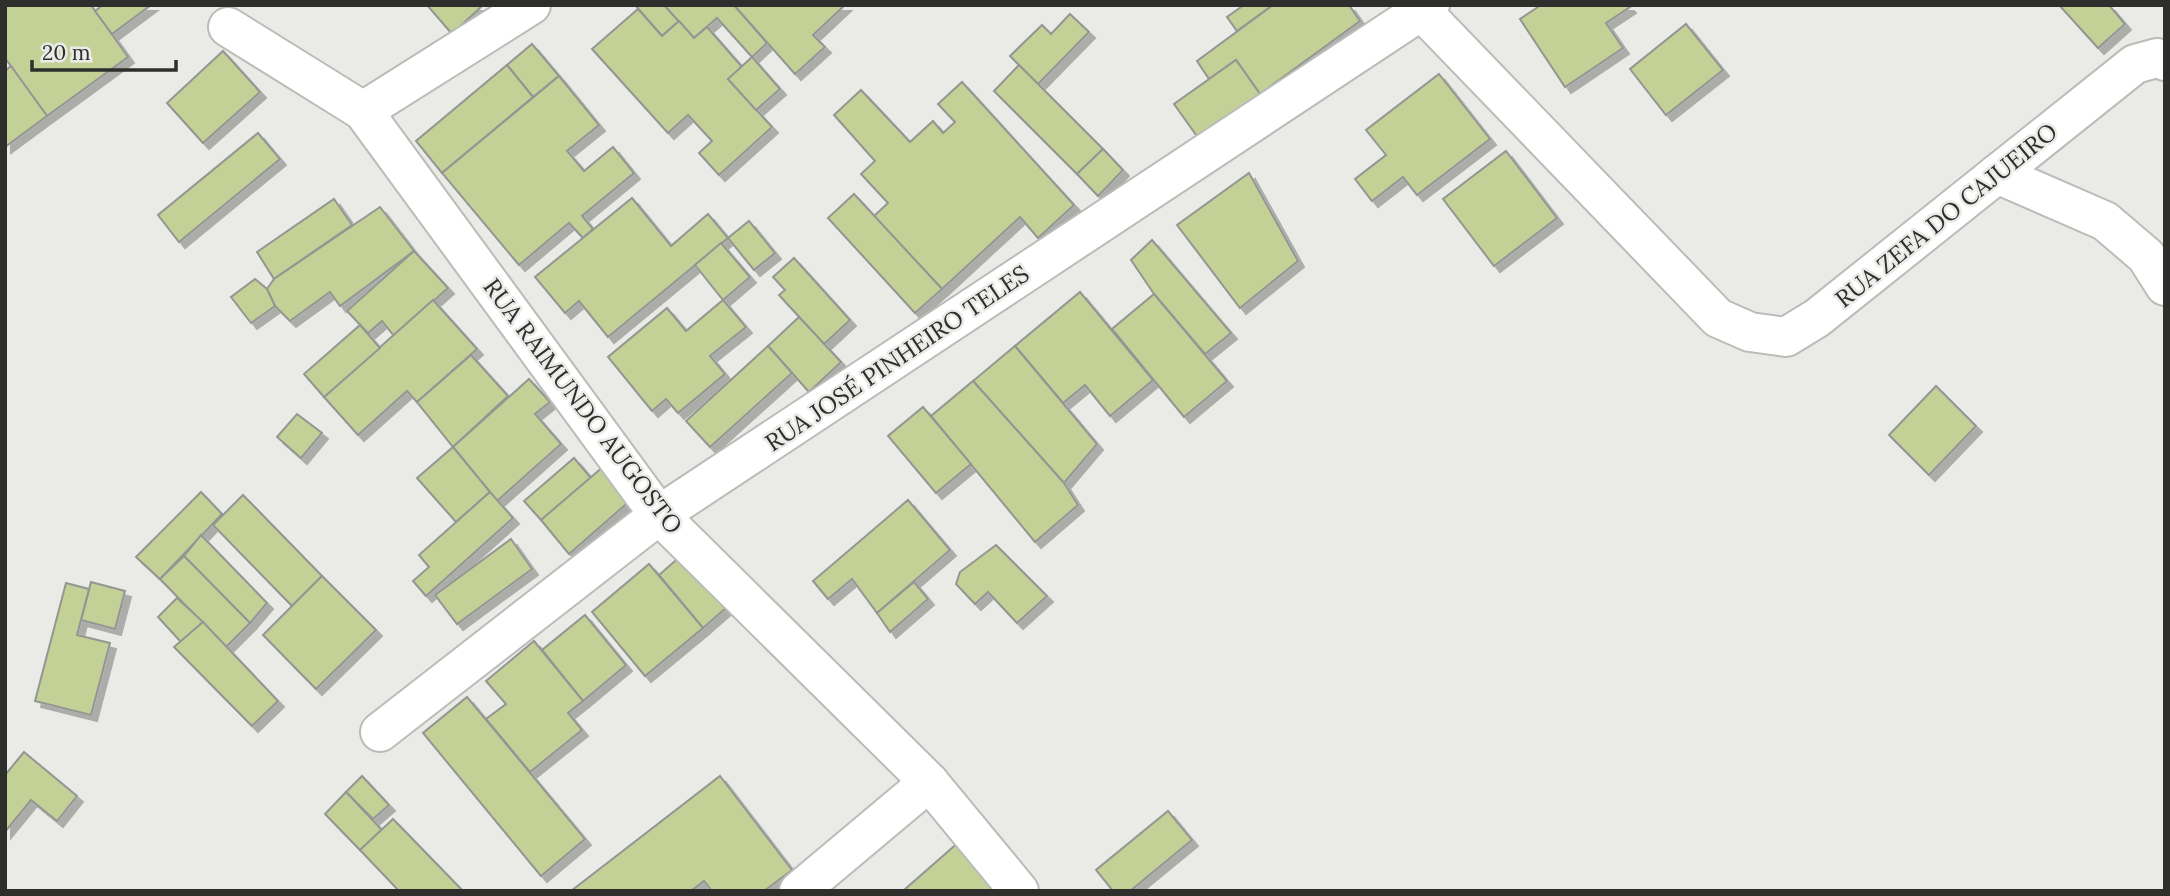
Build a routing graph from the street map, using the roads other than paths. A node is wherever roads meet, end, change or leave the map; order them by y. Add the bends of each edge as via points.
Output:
1 (531, 5) edge
2 (1423, 7) edge
3 (228, 27) dead end
4 (2165, 61) edge
5 (363, 111) junction
6 (1997, 174) junction
7 (2165, 286) edge
8 (659, 515) junction
9 (380, 732) dead end
10 (929, 782) junction
11 (799, 891) edge
12 (1019, 891) edge

1 - 5 street
2 - 6 street, RUA ZEFA DO CAJUEIRO via 1718,318 1749,332 1786,337 1817,318
2 - 8 street, RUA JOSÉ PINHEIRO TELES
3 - 5 street, RUA RAIMUNDO AUGOSTO
4 - 6 street, RUA ZEFA DO CAJUEIRO via 2157,58 2135,64
5 - 8 street, RUA RAIMUNDO AUGOSTO
6 - 7 street via 2105,221 2146,256
8 - 9 street, RUA JOSÉ PINHEIRO TELES
8 - 10 street, RUA RAIMUNDO AUGOSTO
10 - 11 street
10 - 12 street, RUA RAIMUNDO AUGOSTO

